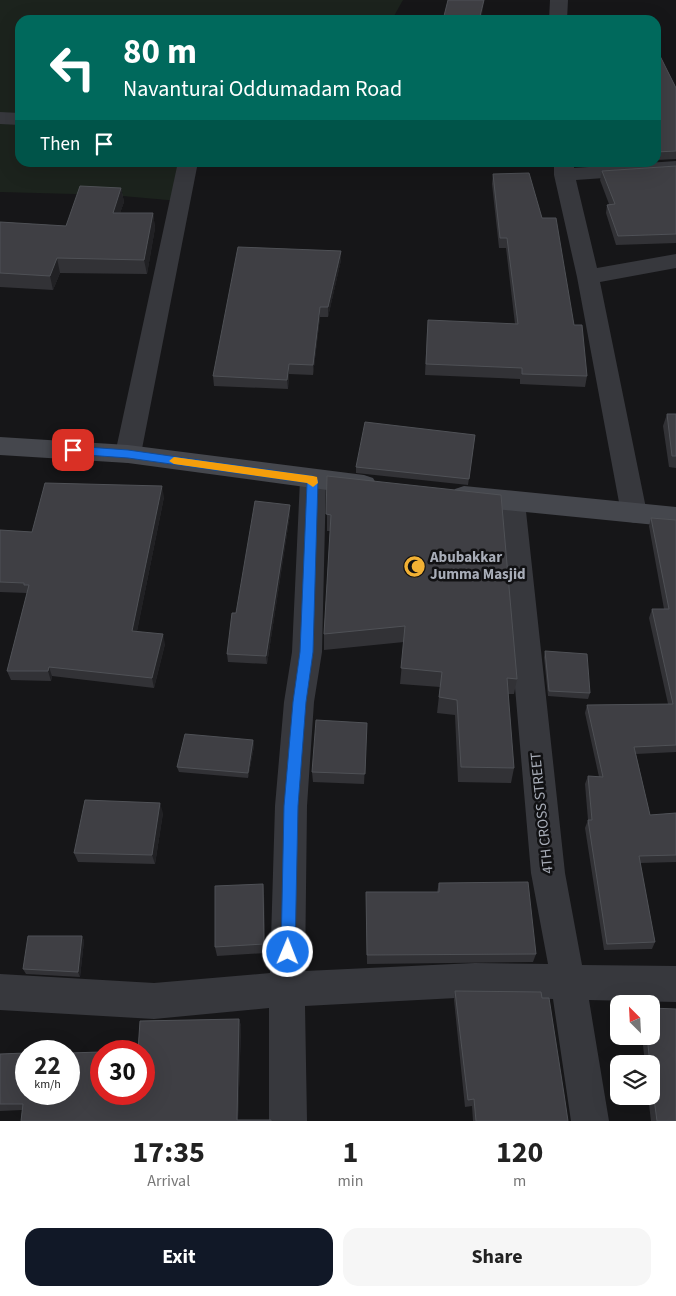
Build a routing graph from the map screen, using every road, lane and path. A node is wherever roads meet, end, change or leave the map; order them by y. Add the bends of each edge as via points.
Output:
1 (559, 0) edge
2 (558, 15) edge
3 (0, 118) edge
4 (15, 119) edge
5 (187, 167) edge
6 (676, 167) edge
7 (564, 169) edge
8 (676, 261) edge
9 (588, 277) junction
10 (0, 446) edge
11 (128, 454) junction
12 (313, 480) junction
13 (388, 488) edge
14 (444, 494) edge
15 (512, 502) junction
16 (634, 513) junction
17 (676, 517) edge
18 (568, 980) junction
19 (676, 984) edge
20 (287, 989) junction
21 (1, 997) edge
22 (288, 1121) edge
23 (590, 1121) edge

1 - 2 street
3 - 4 street
5 - 11 street
6 - 7 street
7 - 9 street
8 - 9 street
9 - 16 street
10 - 11 main road
11 - 12 main road
12 - 13 main road
12 - 20 street via 306,652 291,806
14 - 15 main road
15 - 16 main road
15 - 18 street, 4TH CROSS STREET via 548,873
16 - 17 main road
18 - 19 street
18 - 20 street via 475,980
18 - 23 street, 4TH CROSS STREET
20 - 21 street via 154,1001
20 - 22 street

